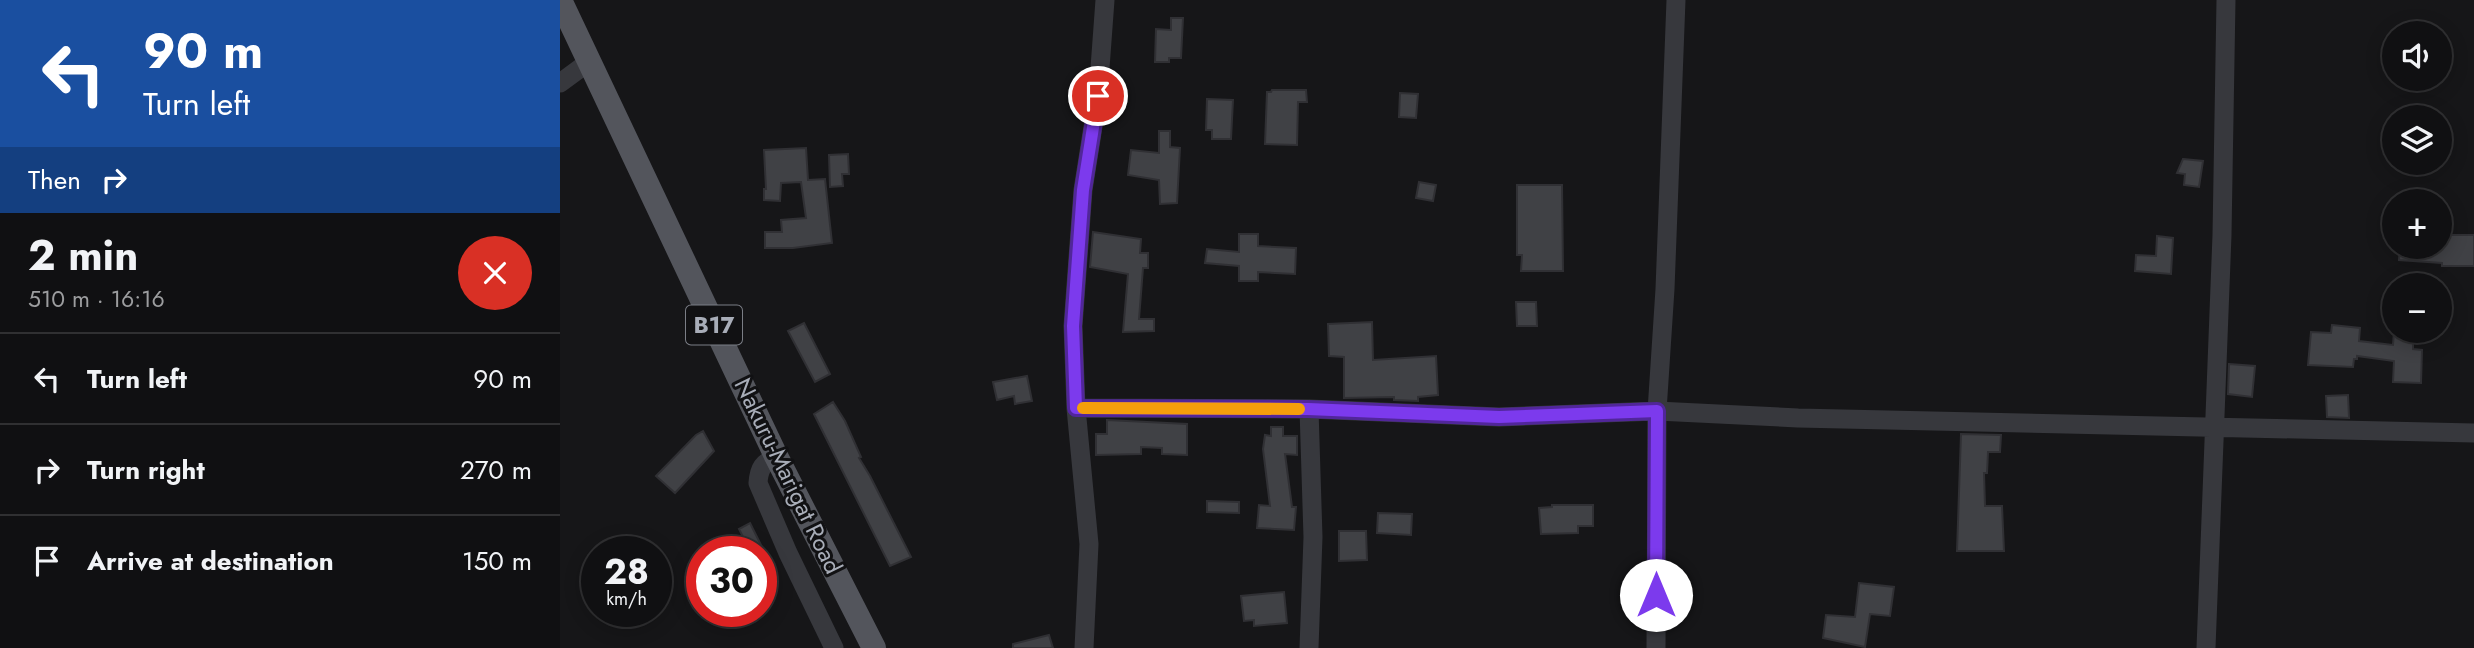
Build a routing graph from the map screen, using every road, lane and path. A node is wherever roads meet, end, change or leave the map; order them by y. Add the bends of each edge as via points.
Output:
1 (560, 0) edge
2 (1105, 0) edge
3 (1676, 0) edge
4 (2226, 0) edge
5 (590, 61) junction
6 (560, 83) edge
7 (1076, 408) junction
8 (1308, 409) junction
9 (1657, 411) junction
10 (2213, 429) junction
11 (2474, 433) edge
12 (776, 456) junction
13 (834, 648) edge
14 (874, 648) edge
15 (1084, 648) edge
16 (1309, 648) edge
17 (1656, 648) edge
18 (2206, 648) edge

1 - 5 main road, Nakuru-Marigat Road / B17
2 - 7 street via 1073,326
3 - 9 street
4 - 10 street
5 - 6 street
5 - 12 main road, Nakuru-Marigat Road / B17
7 - 8 street
7 - 15 street via 1089,544
8 - 9 street via 1499,417
8 - 16 street via 1313,537
9 - 10 street
9 - 17 street
10 - 11 street
10 - 18 street
12 - 13 street via 759,470 758,483
12 - 14 main road, Nakuru-Marigat Road / B17

